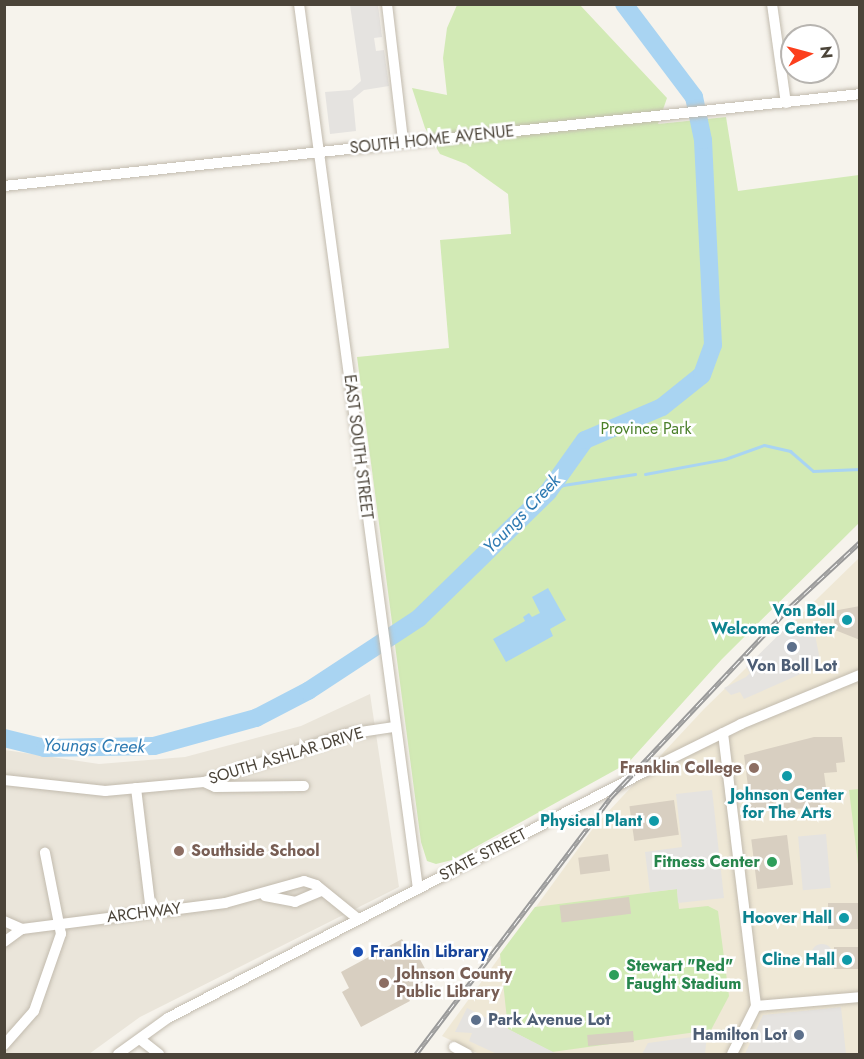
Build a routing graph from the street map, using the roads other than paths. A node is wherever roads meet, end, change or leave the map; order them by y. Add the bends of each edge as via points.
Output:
1 (299, 4) edge
2 (387, 4) edge
3 (772, 4) edge
4 (860, 94) edge
5 (786, 103) junction
6 (403, 141) junction
7 (320, 152) junction
8 (4, 186) edge
9 (860, 675) edge
10 (394, 727) junction
11 (723, 734) junction
12 (4, 780) edge
13 (204, 782) junction
14 (304, 786) dead end
15 (136, 788) junction
16 (45, 852) dead end
17 (418, 889) junction
18 (321, 891) junction
19 (265, 896) junction
20 (151, 912) junction
21 (358, 919) junction
22 (4, 921) edge
23 (57, 925) junction
24 (22, 929) junction
25 (4, 942) edge
26 (860, 997) edge
27 (756, 1006) junction
28 (141, 1040) junction
29 (4, 1045) edge
30 (454, 1047) dead end
31 (118, 1054) edge
32 (159, 1054) edge
33 (467, 1054) edge
34 (732, 1054) edge

1 - 7 street, EAST SOUTH STREET
2 - 6 street
3 - 5 street
4 - 5 street, SOUTH HOME AVENUE
5 - 6 street, SOUTH HOME AVENUE
6 - 7 street, SOUTH HOME AVENUE
7 - 8 street, SOUTH HOME AVENUE
7 - 10 street, EAST SOUTH STREET
9 - 11 street, STATE STREET
10 - 13 street, SOUTH ASHLAR DRIVE via 347,734
10 - 17 street, EAST SOUTH STREET
11 - 17 street, STATE STREET
11 - 27 street
12 - 15 street, SOUTH ASHLAR DRIVE via 105,791
13 - 14 street via 215,787
13 - 15 street, SOUTH ASHLAR DRIVE
15 - 20 street
16 - 23 street
17 - 21 street, STATE STREET
18 - 19 street, ARCHWAY via 296,903
18 - 19 street, ARCHWAY via 304,881
18 - 21 street, ARCHWAY
19 - 20 street, ARCHWAY
20 - 23 street, ARCHWAY
21 - 28 street, STATE STREET via 168,1018
22 - 24 street
23 - 24 street, ARCHWAY
23 - 29 street via 61,934 34,1011
24 - 25 street, ARCHWAY
26 - 27 street
27 - 34 street
28 - 31 street, STATE STREET
28 - 32 street
30 - 33 street

